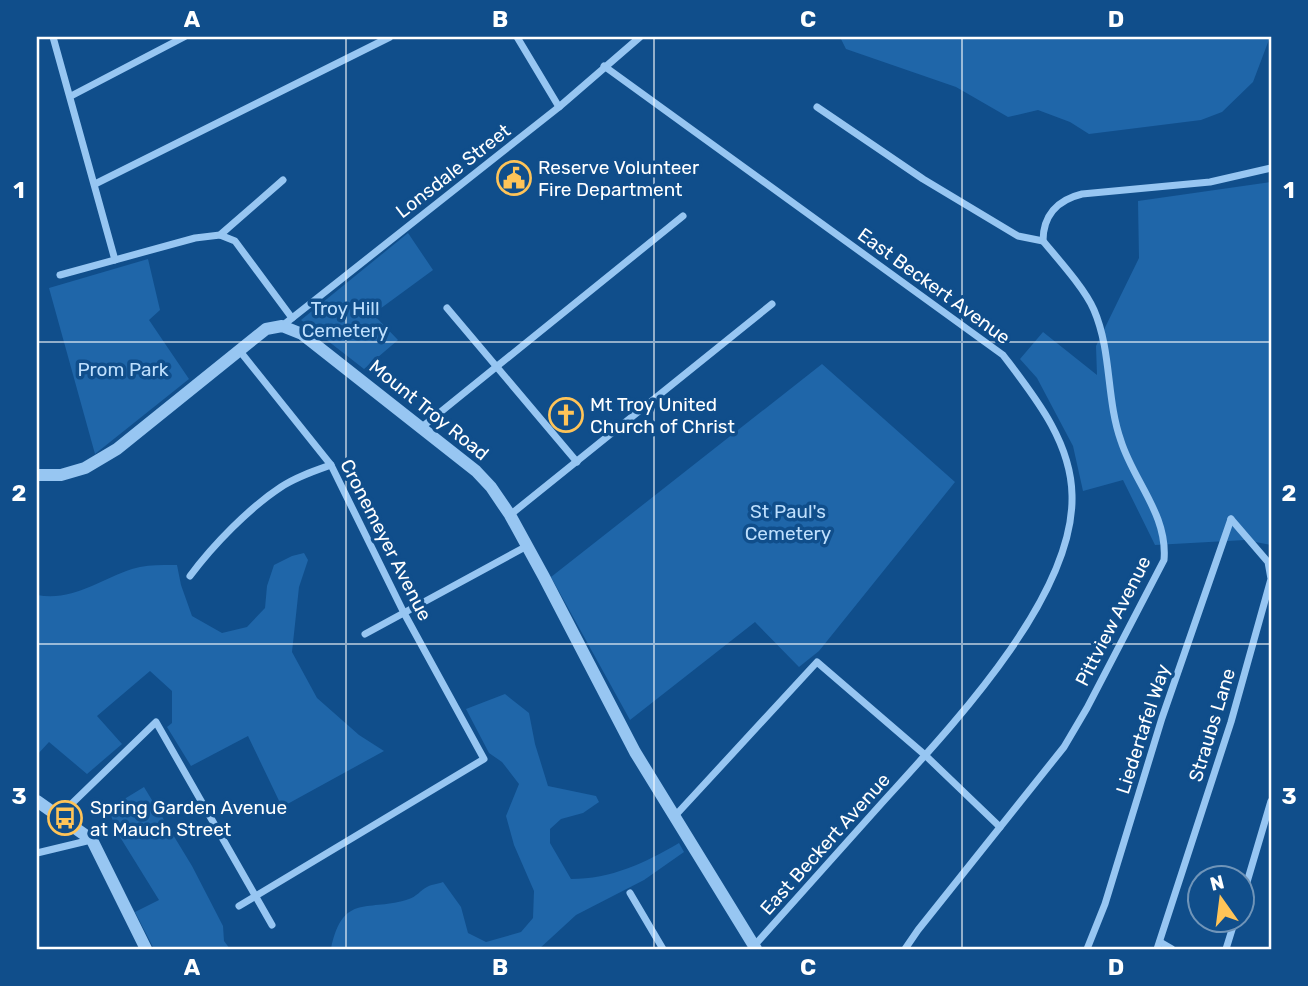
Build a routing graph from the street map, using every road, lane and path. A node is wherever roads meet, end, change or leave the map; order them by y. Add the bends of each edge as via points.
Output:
1 (53, 37) edge
2 (184, 37) edge
3 (390, 37) edge
4 (517, 37) edge
5 (640, 37) edge
6 (604, 66) junction
7 (71, 96) junction
8 (559, 107) junction
9 (817, 107) dead end
10 (1271, 168) edge
11 (283, 180) dead end
12 (95, 184) junction
13 (682, 216) dead end
14 (220, 235) junction
15 (1043, 242) junction
16 (115, 260) junction
17 (60, 275) dead end
18 (772, 304) dead end
19 (447, 308) dead end
20 (287, 322) junction
21 (239, 349) junction
22 (498, 366) junction
23 (422, 427) junction
24 (577, 462) junction
25 (331, 465) junction
26 (37, 475) edge
27 (510, 515) junction
28 (1231, 519) joint
29 (527, 546) junction
30 (190, 576) dead end
31 (404, 613) junction
32 (365, 635) dead end
33 (925, 755) junction
34 (1271, 801) edge
35 (37, 802) edge
36 (58, 817) junction
37 (673, 818) junction
38 (1000, 827) junction
39 (92, 840) junction
40 (37, 853) edge
41 (1252, 864) edge
42 (630, 893) dead end
43 (255, 895) junction
44 (239, 905) dead end
45 (272, 925) dead end
46 (1159, 945) edge
47 (662, 947) edge
48 (755, 948) edge
49 (146, 949) edge
50 (652, 949) edge
51 (905, 949) edge
52 (1087, 949) edge
53 (1172, 949) edge

1 - 7 street
2 - 7 street
3 - 12 street
4 - 8 street
5 - 6 street, Lonsdale Street
6 - 8 street, Lonsdale Street
6 - 33 street, East Beckert Avenue via 1003,355 1033,394 1061,444 1072,494 1065,549 1045,594 1001,664
7 - 12 street
8 - 20 street, Lonsdale Street
9 - 15 street via 1017,236
10 - 15 street via 1210,182 1070,197 1045,220
11 - 14 street
12 - 16 street
13 - 22 street
14 - 16 street
14 - 20 street via 235,241
15 - 38 street, Pittview Avenue via 1093,308 1107,356 1121,443 1162,528 1164,561 1064,747
16 - 17 street
18 - 24 street
19 - 22 street
20 - 21 street via 266,329
20 - 23 street, Mount Troy Road
21 - 25 street, Cronemeyer Avenue
21 - 26 street via 117,449 85,468
22 - 23 street
22 - 24 street
23 - 27 street, Mount Troy Road via 476,471
24 - 27 street
25 - 30 street via 279,488 206,555
25 - 31 street, Cronemeyer Avenue
27 - 29 street, Mount Troy Road
28 - 46 street, Straubs Lane via 1268,562 1270,579 1231,722
28 - 52 street, Liedertafel Way
29 - 31 street
29 - 37 street, Mount Troy Road
31 - 32 street
31 - 43 street, Cronemeyer Avenue via 484,759
33 - 37 street via 817,662
33 - 38 street
33 - 48 street, East Beckert Avenue
34 - 41 street
35 - 36 street
36 - 39 street
36 - 43 street via 156,722
37 - 48 street, Mount Troy Road
38 - 51 street, Pittview Avenue
39 - 40 street
39 - 49 street
42 - 47 street
43 - 44 street
43 - 45 street
46 - 53 street
47 - 50 street

